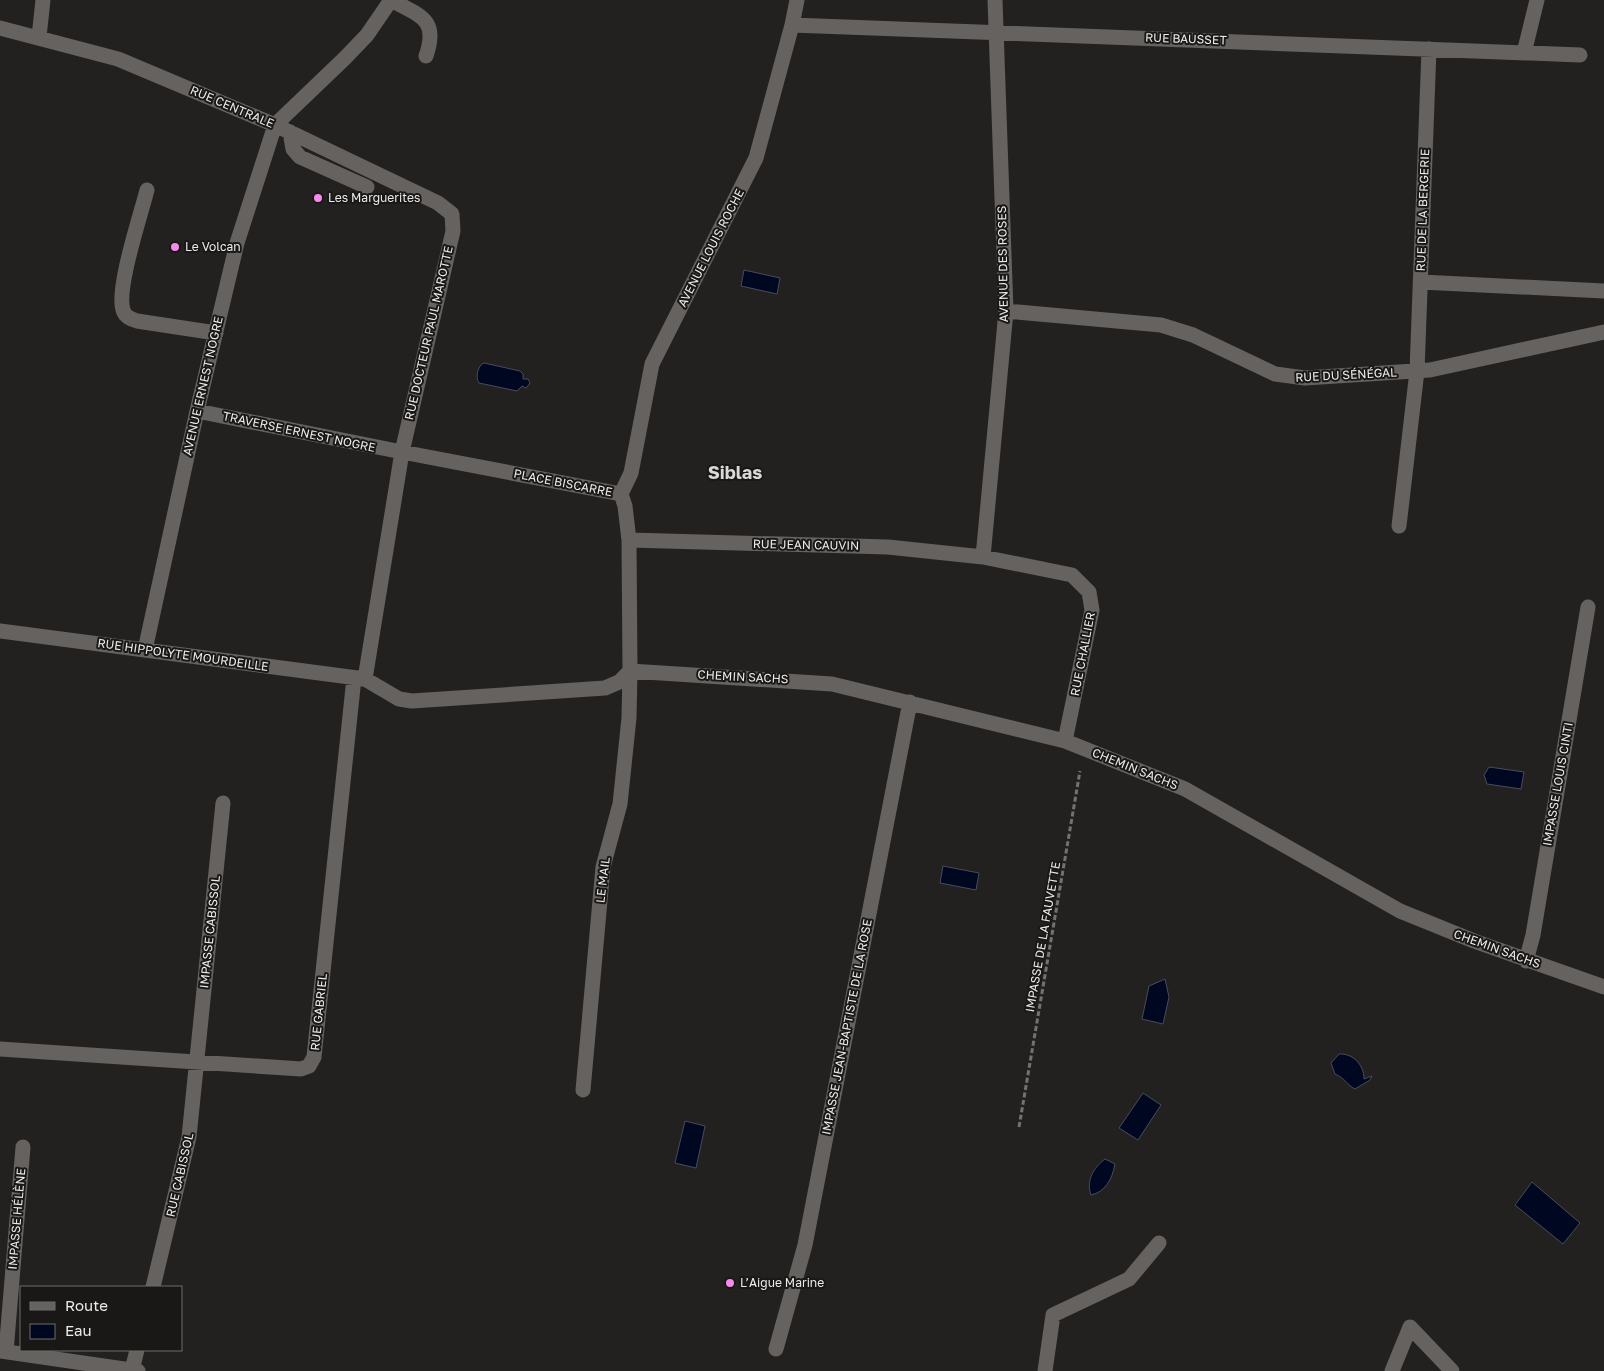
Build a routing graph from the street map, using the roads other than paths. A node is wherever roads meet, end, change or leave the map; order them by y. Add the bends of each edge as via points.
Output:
1 (43, 0) edge
2 (391, 0) edge
3 (796, 0) edge
4 (995, 0) edge
5 (1537, 0) edge
6 (792, 25) junction
7 (0, 28) edge
8 (995, 31) junction
9 (39, 37) junction
10 (1429, 49) junction
11 (1524, 53) junction
12 (1580, 55) dead end
13 (426, 56) dead end
14 (275, 126) junction
15 (290, 132) junction
16 (366, 187) dead end
17 (147, 190) dead end
18 (452, 214) joint
19 (1421, 282) junction
20 (1604, 291) edge
21 (1006, 311) junction
22 (1604, 332) edge
23 (216, 333) junction
24 (1417, 371) junction
25 (197, 411) junction
26 (402, 452) junction
27 (621, 494) junction
28 (1399, 526) dead end
29 (629, 540) junction
30 (983, 557) junction
31 (1588, 607) dead end
32 (0, 631) edge
33 (145, 650) junction
34 (630, 672) junction
35 (359, 678) junction
36 (910, 702) junction
37 (1065, 741) junction
38 (223, 803) dead end
39 (1526, 961) junction
40 (1604, 987) edge
41 (0, 1049) edge
42 (197, 1061) junction
43 (583, 1090) dead end
44 (23, 1147) dead end
45 (1159, 1243) dead end
46 (152, 1286) edge
47 (776, 1349) dead end
48 (3, 1351) edge
49 (137, 1351) edge
50 (135, 1370) edge
51 (1045, 1371) edge
52 (1392, 1371) edge
53 (1452, 1371) edge

1 - 9 street
2 - 13 street via 420,17 430,28 432,36
2 - 14 street via 367,35
3 - 6 street, AVENUE LOUIS ROCHE
4 - 8 street, AVENUE DES ROSES
5 - 11 street
6 - 8 street, RUE BAUSSET
6 - 27 street, AVENUE LOUIS ROCHE via 756,158 652,364 631,473
7 - 9 street, RUE CENTRALE
8 - 10 street, RUE BAUSSET
8 - 21 street, AVENUE DES ROSES
9 - 14 street, RUE CENTRALE via 118,59
10 - 11 street, RUE BAUSSET
10 - 19 street, RUE DE LA BERGERIE
11 - 12 street, RUE BAUSSET
14 - 15 street, RUE CENTRALE
14 - 23 street, AVENUE ERNEST NOGRE via 242,223
15 - 16 street via 300,158
15 - 18 street, RUE CENTRALE via 438,203
17 - 23 street via 123,285 121,302 125,314 137,321
18 - 26 street, RUE DOCTEUR PAUL MAROTTE via 453,230
19 - 20 street
19 - 24 street, RUE DE LA BERGERIE
21 - 24 street, RUE DU SÉNÉGAL via 1161,325 1194,335 1262,370 1289,378
21 - 30 street, AVENUE DES ROSES
22 - 24 street, RUE DU SÉNÉGAL
23 - 25 street, AVENUE ERNEST NOGRE
24 - 28 street, RUE DE LA BERGERIE
25 - 26 street, TRAVERSE ERNEST NOGRE
25 - 33 street, AVENUE ERNEST NOGRE
26 - 27 street, PLACE BISCARRE
26 - 35 street
27 - 29 street, PLACE BISCARRE
29 - 30 street, RUE JEAN CAUVIN via 888,547
29 - 34 street, PLACE BISCARRE
30 - 37 street, RUE CHALLIER via 1072,575 1089,592 1092,610
31 - 39 street, IMPASSE LOUIS CINTI
32 - 33 street, RUE HIPPOLYTE MOURDEILLE
33 - 35 street, RUE HIPPOLYTE MOURDEILLE
34 - 35 street via 605,688 412,701 399,699
34 - 36 street, CHEMIN SACHS via 816,682
34 - 43 street, LE MAIL via 620,804 603,867
35 - 42 street, RUE GABRIEL via 314,1057 309,1066 301,1069
36 - 37 street, CHEMIN SACHS
36 - 47 street, IMPASSE JEAN-BAPTISTE DE LA ROSE via 805,1244
37 - 39 street, CHEMIN SACHS via 1193,793 1400,910
38 - 42 street, IMPASSE CABISSOL
39 - 40 street, CHEMIN SACHS
41 - 42 street, RUE GABRIEL
42 - 46 street, RUE CABISSOL via 185,1158
44 - 48 street, IMPASSE HÉLÈNE
45 - 51 street via 1129,1279 1053,1315
48 - 50 street
49 - 50 street
52 - 53 street via 1410,1327

